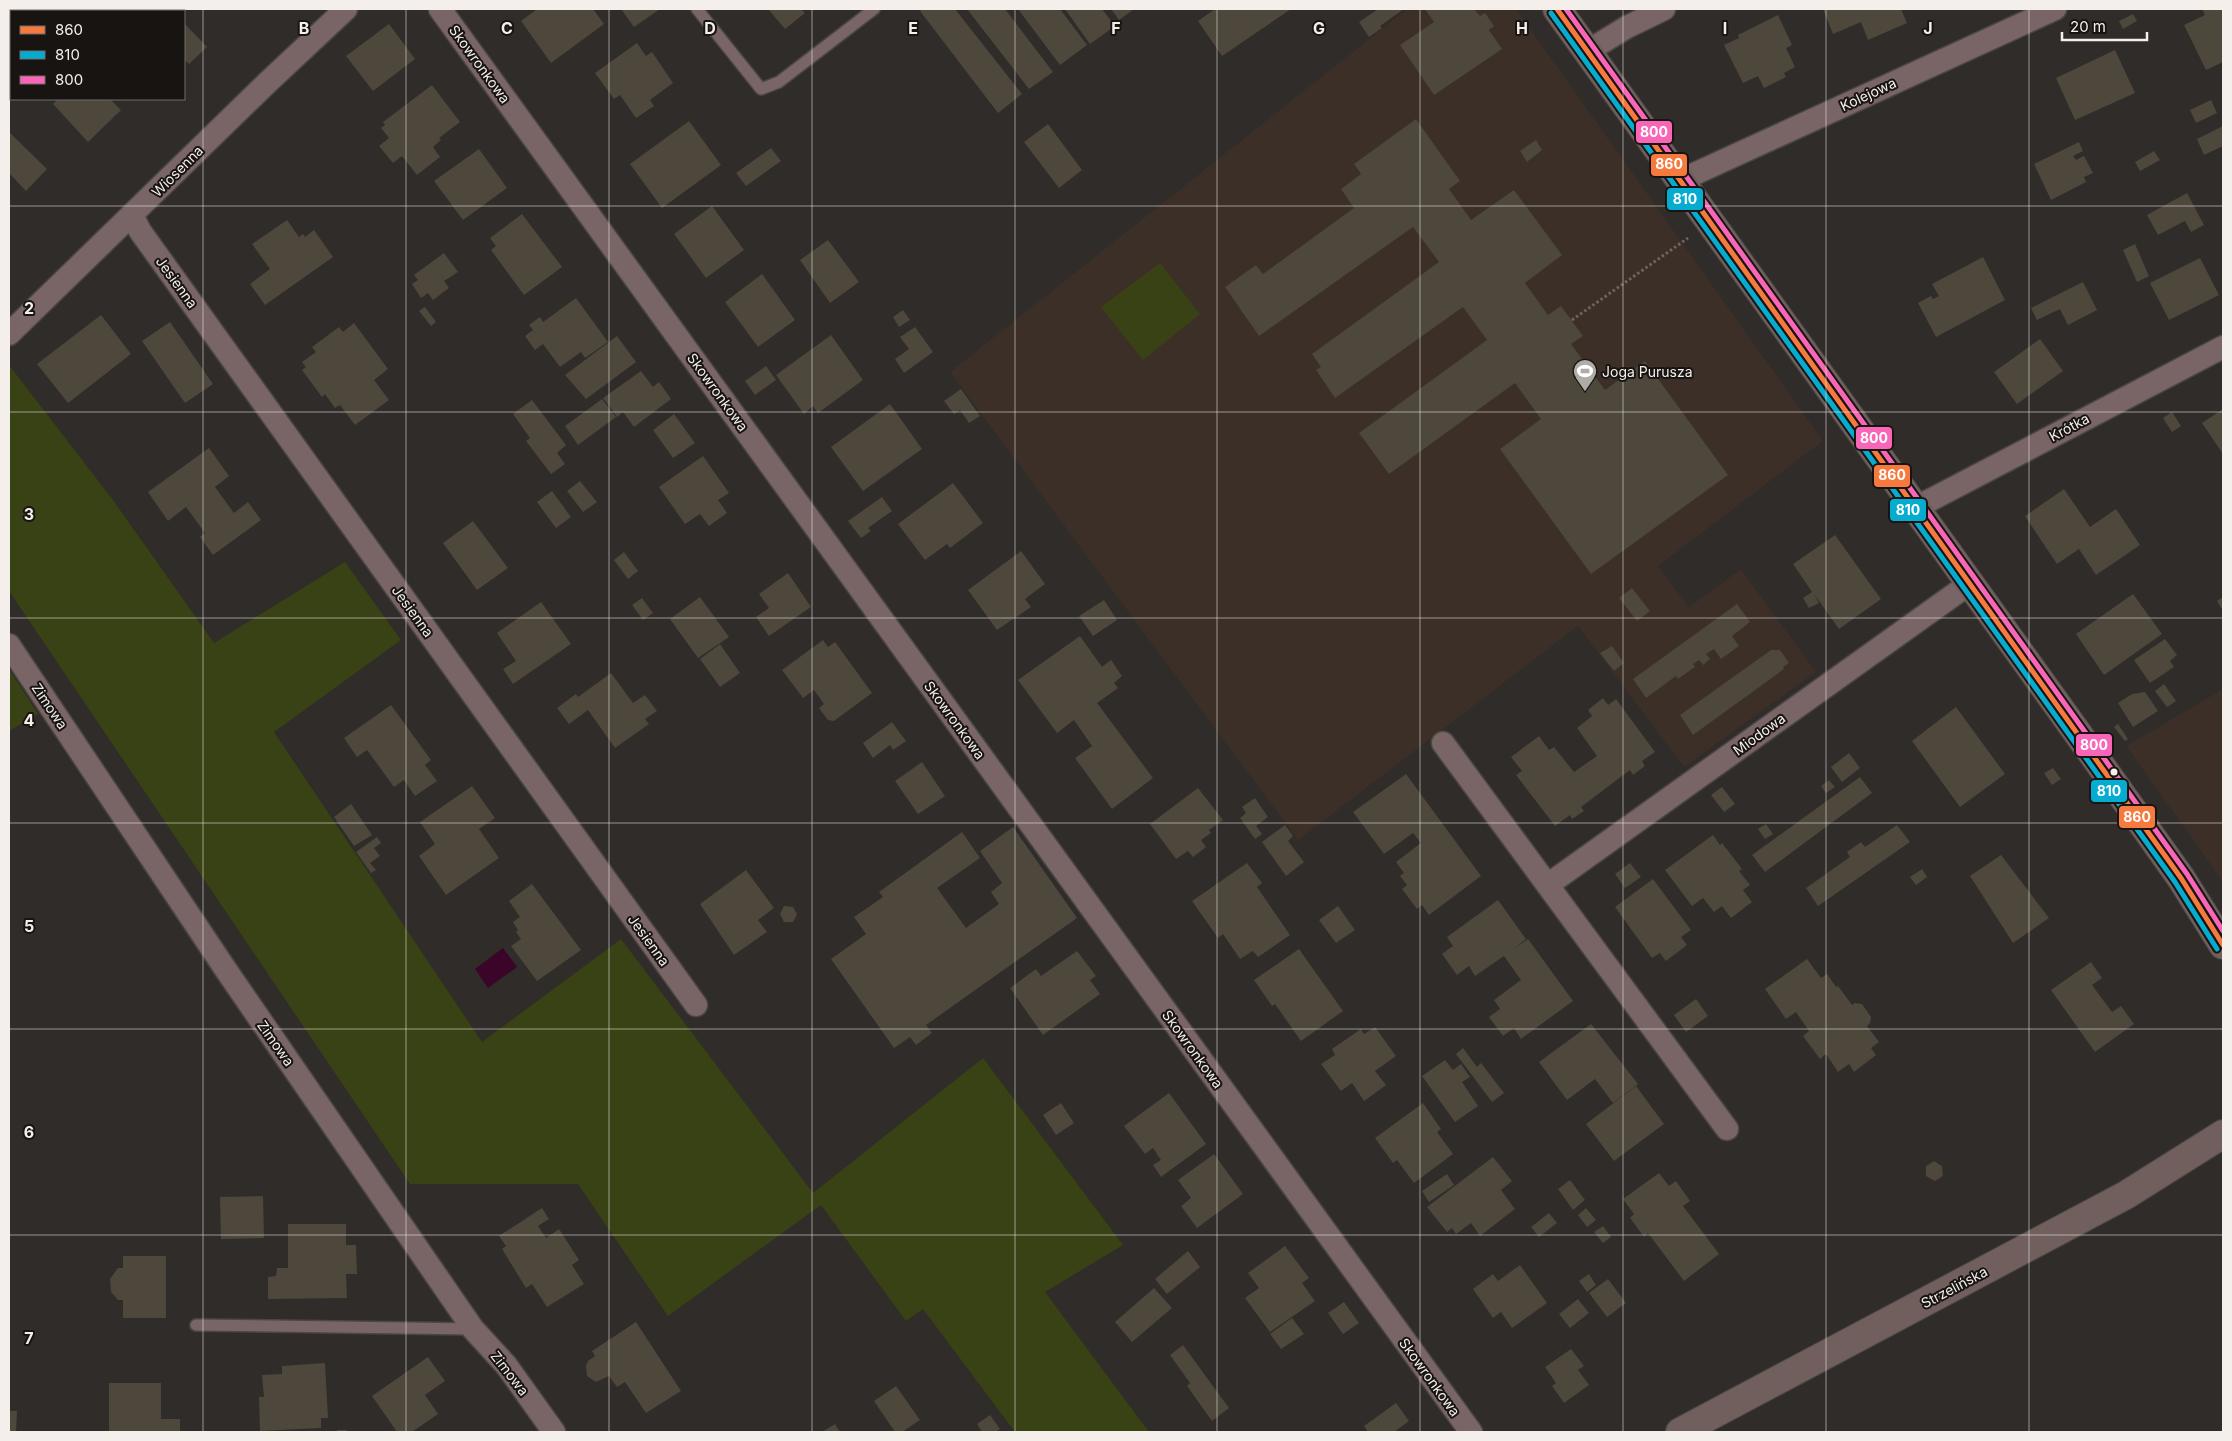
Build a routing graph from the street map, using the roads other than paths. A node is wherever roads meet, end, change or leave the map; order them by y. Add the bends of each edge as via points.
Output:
1 (346, 9) edge
2 (440, 9) edge
3 (697, 9) edge
4 (874, 9) edge
5 (1556, 9) edge
6 (1664, 9) edge
7 (2055, 9) edge
8 (1588, 51) junction
9 (1681, 180) junction
10 (132, 215) junction
11 (9, 334) edge
12 (2223, 346) edge
13 (1915, 508) junction
14 (1969, 584) junction
15 (9, 644) edge
16 (1443, 742) dead end
17 (1549, 884) junction
18 (2223, 945) edge
19 (696, 1005) dead end
20 (1727, 1129) dead end
21 (2223, 1134) edge
22 (196, 1325) dead end
23 (473, 1329) junction
24 (554, 1432) edge
25 (1471, 1432) edge
26 (1680, 1432) edge

1 - 10 street, Wiosenna
2 - 25 street, Skowronkowa
3 - 4 lane via 761,89 780,82
5 - 8 street
6 - 8 street
7 - 9 street, Kolejowa
8 - 9 street
9 - 13 street
10 - 11 street, Wiosenna
10 - 19 street, Jesienna via 140,231
12 - 13 street, Krótka
13 - 14 street
14 - 17 street, Miodowa
14 - 18 street via 2181,878
15 - 23 street, Zimowa via 226,970
16 - 17 street
17 - 20 street
21 - 26 street, Strzelińska via 2126,1195
22 - 23 lane
23 - 24 street, Zimowa via 506,1365

